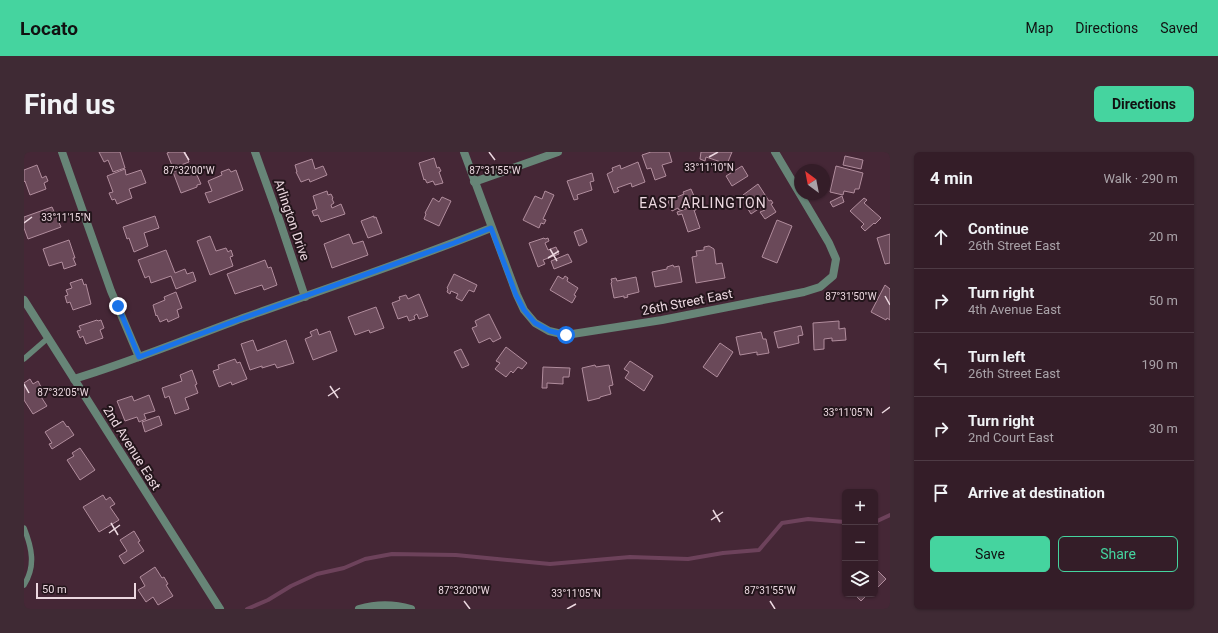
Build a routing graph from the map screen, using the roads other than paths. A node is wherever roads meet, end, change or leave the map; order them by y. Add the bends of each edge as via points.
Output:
1 (62, 152) edge
2 (255, 152) edge
3 (464, 152) edge
4 (558, 152) edge
5 (775, 152) edge
6 (474, 182) junction
7 (491, 228) junction
8 (305, 297) junction
9 (24, 300) edge
10 (48, 338) junction
11 (139, 357) junction
12 (24, 359) edge
13 (74, 379) junction
14 (24, 528) edge
15 (24, 585) edge
16 (219, 608) edge
17 (358, 609) edge
18 (412, 609) edge

1 - 11 street via 111,291
2 - 8 street, Arlington Drive
3 - 6 street
4 - 6 street
5 - 7 street, 26th Street East via 836,259 833,276 820,287 804,292 662,320 566,335 550,331 535,323 524,310
6 - 7 street
7 - 8 street
8 - 11 street
9 - 10 street, 2nd Avenue East
10 - 12 lane
10 - 13 street, 2nd Avenue East
11 - 13 street via 107,370
13 - 16 street, 2nd Avenue East
14 - 15 lane via 31,554 31,570
17 - 18 street via 383,605

